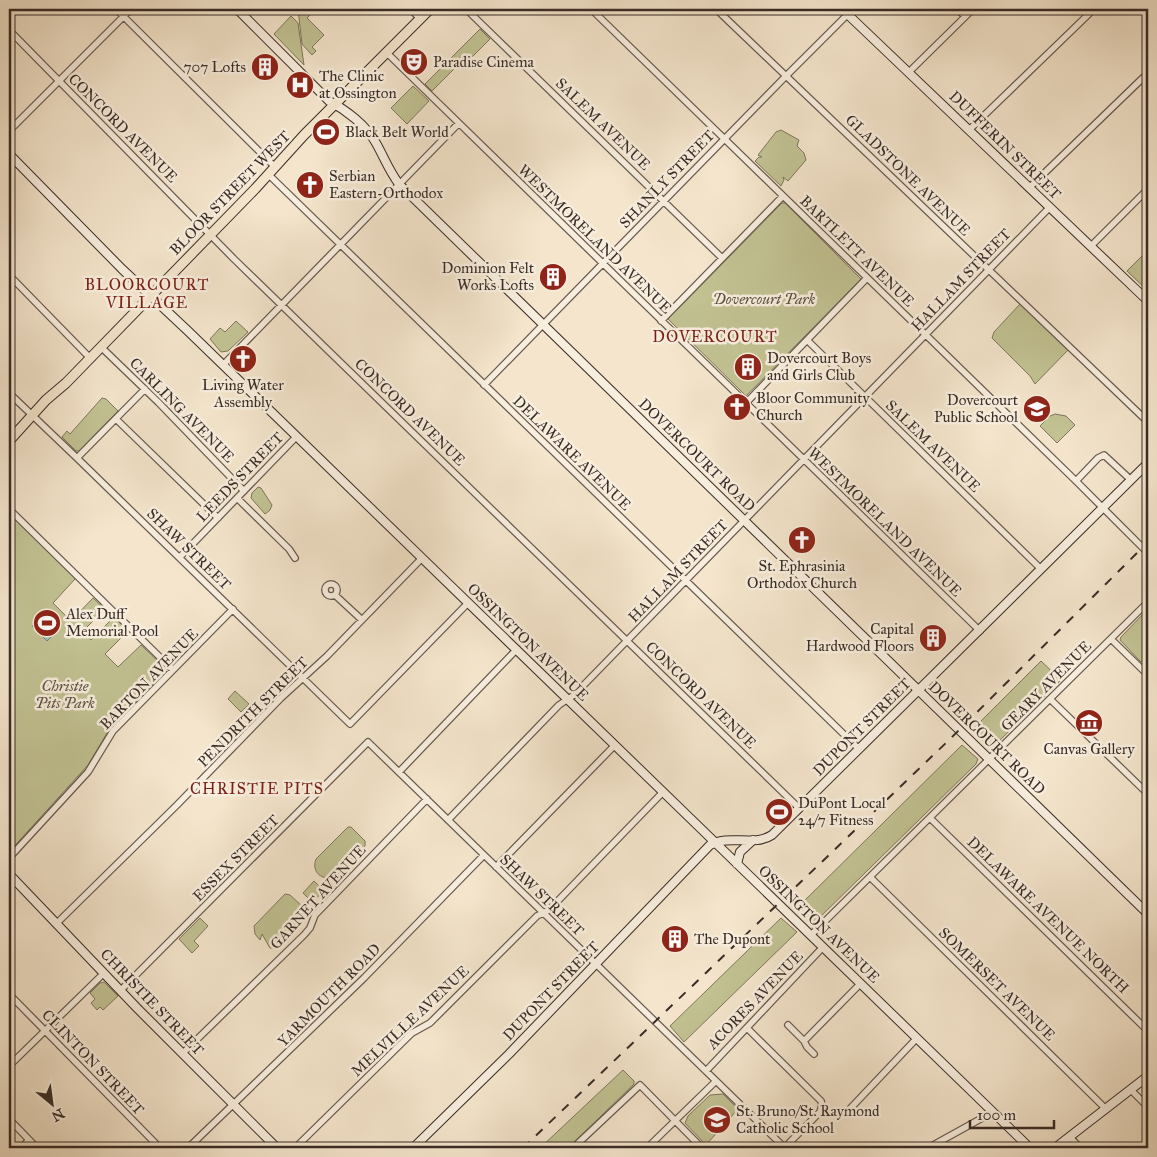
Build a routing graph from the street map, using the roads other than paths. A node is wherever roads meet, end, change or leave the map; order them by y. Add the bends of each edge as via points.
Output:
1 (116, 9) edge
2 (131, 9) edge
3 (237, 9) edge
4 (410, 9) edge
5 (430, 9) edge
6 (466, 9) edge
7 (591, 9) edge
8 (716, 9) edge
9 (957, 9) edge
10 (973, 9) edge
11 (1094, 9) edge
12 (845, 11) edge
13 (124, 16) junction
14 (965, 16) junction
15 (420, 19) junction
16 (9, 30) edge
17 (387, 54) junction
18 (908, 72) junction
19 (1148, 73) edge
20 (786, 76) junction
21 (58, 81) junction
22 (335, 104) junction
23 (458, 124) junction
24 (969, 130) junction
25 (9, 131) edge
26 (724, 138) junction
27 (9, 154) edge
28 (271, 170) junction
29 (399, 184) junction
30 (1030, 187) junction
31 (1148, 189) edge
32 (782, 196) junction
33 (664, 201) junction
34 (1050, 207) junction
35 (210, 235) junction
36 (340, 244) junction
37 (1091, 246) junction
38 (722, 258) junction
39 (603, 264) junction
40 (989, 270) junction
41 (9, 275) edge
42 (868, 278) junction
43 (150, 295) junction
44 (1148, 301) edge
45 (281, 305) junction
46 (661, 320) junction
47 (544, 324) junction
48 (926, 334) junction
49 (807, 340) junction
50 (101, 347) junction
51 (90, 358) junction
52 (223, 365) junction
53 (484, 385) junction
54 (145, 389) junction
55 (9, 393) edge
56 (865, 397) junction
57 (746, 403) junction
58 (32, 415) junction
59 (116, 419) junction
60 (1148, 422) edge
61 (297, 436) junction
62 (9, 441) edge
63 (78, 458) junction
64 (804, 460) junction
65 (1148, 463) edge
66 (1131, 480) junction
67 (1076, 481) junction
68 (244, 491) junction
69 (237, 498) junction
70 (1103, 508) junction
71 (9, 509) edge
72 (218, 518) junction
73 (744, 520) junction
74 (1148, 554) edge
75 (180, 558) junction
76 (295, 558) dead end
77 (422, 558) junction
78 (1041, 568) junction
79 (686, 581) junction
80 (335, 595) dead end
81 (1148, 602) edge
82 (468, 603) junction
83 (232, 610) junction
84 (362, 620) junction
85 (980, 631) junction
86 (1110, 639) junction
87 (628, 640) junction
88 (517, 650) junction
89 (173, 670) junction
90 (1148, 675) edge
91 (302, 678) junction
92 (919, 690) junction
93 (569, 699) junction
94 (1050, 699) junction
95 (368, 742) joint
96 (615, 745) junction
97 (859, 749) junction
98 (989, 759) junction
99 (399, 772) junction
100 (663, 792) junction
101 (1148, 794) edge
102 (427, 799) junction
103 (799, 808) junction
104 (930, 818) junction
105 (448, 820) junction
106 (753, 840) junction
107 (715, 842) junction
108 (484, 856) junction
109 (9, 858) edge
110 (737, 864) junction
111 (496, 867) junction
112 (9, 874) edge
113 (870, 877) junction
114 (542, 912) junction
115 (1148, 914) edge
116 (56, 923) junction
117 (811, 935) junction
118 (823, 947) junction
119 (596, 964) junction
120 (104, 973) junction
121 (861, 983) junction
122 (121, 990) junction
123 (9, 994) edge
124 (788, 1025) dead end
125 (747, 1028) junction
126 (45, 1031) junction
127 (1148, 1031) edge
128 (917, 1038) junction
129 (804, 1041) junction
130 (183, 1053) junction
131 (814, 1054) dead end
132 (9, 1066) edge
133 (706, 1070) junction
134 (1148, 1076) edge
135 (716, 1081) junction
136 (1131, 1090) junction
137 (234, 1104) junction
138 (1148, 1107) edge
139 (1106, 1109) junction
140 (847, 1112) dead end
141 (993, 1112) junction
142 (9, 1119) edge
143 (676, 1120) junction
144 (1070, 1137) junction
145 (29, 1140) junction
146 (20, 1148) edge
147 (37, 1148) edge
148 (160, 1148) edge
149 (188, 1148) edge
150 (277, 1148) edge
151 (295, 1148) edge
152 (413, 1148) edge
153 (573, 1148) edge
154 (647, 1148) edge
155 (702, 1148) edge
156 (784, 1148) edge
157 (928, 1148) edge
158 (1030, 1148) edge
159 (1055, 1148) edge
160 (1080, 1148) edge

1 - 13 street, DELAWARE AVENUE
2 - 13 street
3 - 22 street, DOVERCOURT ROAD
4 - 15 street
5 - 15 main road, BLOOR STREET WEST
6 - 33 street, SALEM AVENUE
7 - 26 street, BARTLETT AVENUE
8 - 20 street, GLADSTONE AVENUE
9 - 14 street
10 - 14 street
11 - 24 street
12 - 18 street, DUFFERIN STREET
12 - 20 street, SHANLY STREET
13 - 21 street
13 - 28 street, DELAWARE AVENUE
14 - 18 street
15 - 17 main road, BLOOR STREET WEST
16 - 21 street, CONCORD AVENUE
17 - 22 main road, BLOOR STREET WEST
17 - 23 street, WESTMORELAND AVENUE
18 - 24 street, DUFFERIN STREET
19 - 30 street
20 - 26 street, SHANLY STREET
20 - 40 street, GLADSTONE AVENUE
21 - 25 street
21 - 35 street, CONCORD AVENUE
22 - 28 main road, BLOOR STREET WEST
22 - 29 street, DOVERCOURT ROAD via 373,138
23 - 29 street
23 - 39 street, WESTMORELAND AVENUE
24 - 30 street, DUFFERIN STREET
26 - 32 street, BARTLETT AVENUE
26 - 33 street, SHANLY STREET
27 - 43 street, OSSINGTON AVENUE
28 - 35 main road, BLOOR STREET WEST
28 - 36 street, DELAWARE AVENUE
29 - 36 street
29 - 47 street, DOVERCOURT ROAD
30 - 34 street, DUFFERIN STREET
31 - 37 street
32 - 38 street
32 - 42 street, BARTLETT AVENUE
33 - 38 street, SALEM AVENUE
33 - 39 street, SHANLY STREET
34 - 37 street, DUFFERIN STREET
34 - 40 street, HALLAM STREET
35 - 43 main road, BLOOR STREET WEST
35 - 45 street, CONCORD AVENUE
36 - 45 street
36 - 53 street, DELAWARE AVENUE
37 - 44 street, DUFFERIN STREET
38 - 46 street
39 - 46 street, WESTMORELAND AVENUE
39 - 47 street, SHANLY STREET
40 - 48 street, HALLAM STREET
40 - 60 street, GLADSTONE AVENUE
41 - 51 street
42 - 48 street, BARTLETT AVENUE
42 - 49 street
43 - 50 main road, BLOOR STREET WEST
43 - 52 street, OSSINGTON AVENUE
45 - 52 street
45 - 87 street, CONCORD AVENUE
46 - 57 street, WESTMORELAND AVENUE
47 - 53 street, SHANLY STREET
47 - 73 street, DOVERCOURT ROAD
48 - 56 street, HALLAM STREET
48 - 67 street, BARTLETT AVENUE
49 - 56 street, SALEM AVENUE
49 - 57 street
50 - 51 main road, BLOOR STREET WEST
50 - 54 street, CARLING AVENUE
51 - 58 main road, BLOOR STREET WEST
52 - 61 street, OSSINGTON AVENUE
53 - 79 street, DELAWARE AVENUE
54 - 59 street
54 - 68 street, CARLING AVENUE
55 - 58 street, SHAW STREET
56 - 64 street, HALLAM STREET
56 - 78 street, SALEM AVENUE
57 - 64 street, WESTMORELAND AVENUE
58 - 62 main road, BLOOR STREET WEST
58 - 63 street, SHAW STREET
59 - 63 street
59 - 72 street
61 - 68 street, LEEDS STREET
61 - 77 street, OSSINGTON AVENUE
63 - 75 street, SHAW STREET
64 - 73 street, HALLAM STREET
64 - 85 street, WESTMORELAND AVENUE
65 - 66 street, DUPONT STREET
66 - 67 street via 1104,455
66 - 70 street, DUPONT STREET
67 - 70 street, BARTLETT AVENUE
68 - 69 street, LEEDS STREET
69 - 72 street, LEEDS STREET
69 - 76 street
70 - 74 street, BARTLETT AVENUE
70 - 78 street, DUPONT STREET
71 - 89 street
72 - 75 street, LEEDS STREET
73 - 79 street, HALLAM STREET
73 - 92 street, DOVERCOURT ROAD
75 - 83 street, SHAW STREET
77 - 82 street, OSSINGTON AVENUE
77 - 84 street, PENDRITH STREET
78 - 85 street, DUPONT STREET
79 - 87 street, HALLAM STREET
79 - 97 street, DELAWARE AVENUE
80 - 84 street
81 - 86 street, GEARY AVENUE
82 - 88 street, OSSINGTON AVENUE
82 - 91 street, SHAW STREET via 350,724
83 - 89 street, BARTON AVENUE
83 - 91 street, SHAW STREET
84 - 91 street, PENDRITH STREET
85 - 92 street, DUPONT STREET
86 - 90 street
86 - 94 street, GEARY AVENUE
87 - 93 street, HALLAM STREET
87 - 103 street, CONCORD AVENUE
88 - 93 street, OSSINGTON AVENUE
88 - 99 street
89 - 109 street, BARTON AVENUE via 113,731 91,768
91 - 116 street, PENDRITH STREET
92 - 97 street, DUPONT STREET
92 - 98 street, DOVERCOURT ROAD
93 - 96 street, OSSINGTON AVENUE
93 - 105 street, HALLAM STREET via 558,705
94 - 98 street, GEARY AVENUE
94 - 101 street
95 - 99 street, SHAW STREET
95 - 122 street, ESSEX STREET
96 - 100 street, OSSINGTON AVENUE
96 - 111 street
97 - 103 street, DUPONT STREET
98 - 104 street, GEARY AVENUE
98 - 115 street, DOVERCOURT ROAD
99 - 102 street, SHAW STREET
100 - 107 street, OSSINGTON AVENUE
100 - 114 street, MELVILLE AVENUE via 549,910
102 - 105 street, SHAW STREET
102 - 130 street, GARNET AVENUE via 315,915 304,935
103 - 106 street, DUPONT STREET via 767,838
104 - 113 street, GEARY AVENUE
104 - 127 street, DELAWARE AVENUE NORTH
105 - 108 street, SHAW STREET
106 - 107 street, DUPONT STREET
106 - 110 street via 740,852
107 - 110 street, OSSINGTON AVENUE
107 - 119 street, DUPONT STREET
108 - 111 street, SHAW STREET
108 - 137 street, YARMOUTH ROAD
110 - 117 street, OSSINGTON AVENUE
111 - 114 street, SHAW STREET
112 - 116 street, CHRISTIE STREET
113 - 117 street, GEARY AVENUE
113 - 139 street, SOMERSET AVENUE
114 - 119 street, SHAW STREET
114 - 151 street, MELVILLE AVENUE via 430,1023 412,1033
116 - 120 street, CHRISTIE STREET
117 - 118 street, OSSINGTON AVENUE
118 - 121 street, OSSINGTON AVENUE
118 - 125 street, ACORES AVENUE
119 - 133 street, SHAW STREET
119 - 152 street, DUPONT STREET
120 - 122 street, CHRISTIE STREET
120 - 126 street
121 - 128 street, OSSINGTON AVENUE
121 - 129 street
122 - 130 street, CHRISTIE STREET
123 - 126 street, CLINTON STREET
124 - 129 street
125 - 133 street, ACORES AVENUE
125 - 156 street via 821,1101 820,1112
126 - 132 street
126 - 148 street, CLINTON STREET
128 - 140 street
128 - 141 street, OSSINGTON AVENUE
129 - 131 street
130 - 137 street, CHRISTIE STREET
133 - 135 street, SHAW STREET
134 - 136 street
135 - 143 street
135 - 156 street, SHAW STREET
136 - 138 street
136 - 139 street
137 - 149 street, YARMOUTH ROAD
137 - 150 street, CHRISTIE STREET
139 - 144 street
141 - 157 street
141 - 158 street, OSSINGTON AVENUE
142 - 145 street
143 - 153 street via 640,1085
143 - 154 street
143 - 155 street
144 - 159 street
144 - 160 street
145 - 146 street
145 - 147 street

